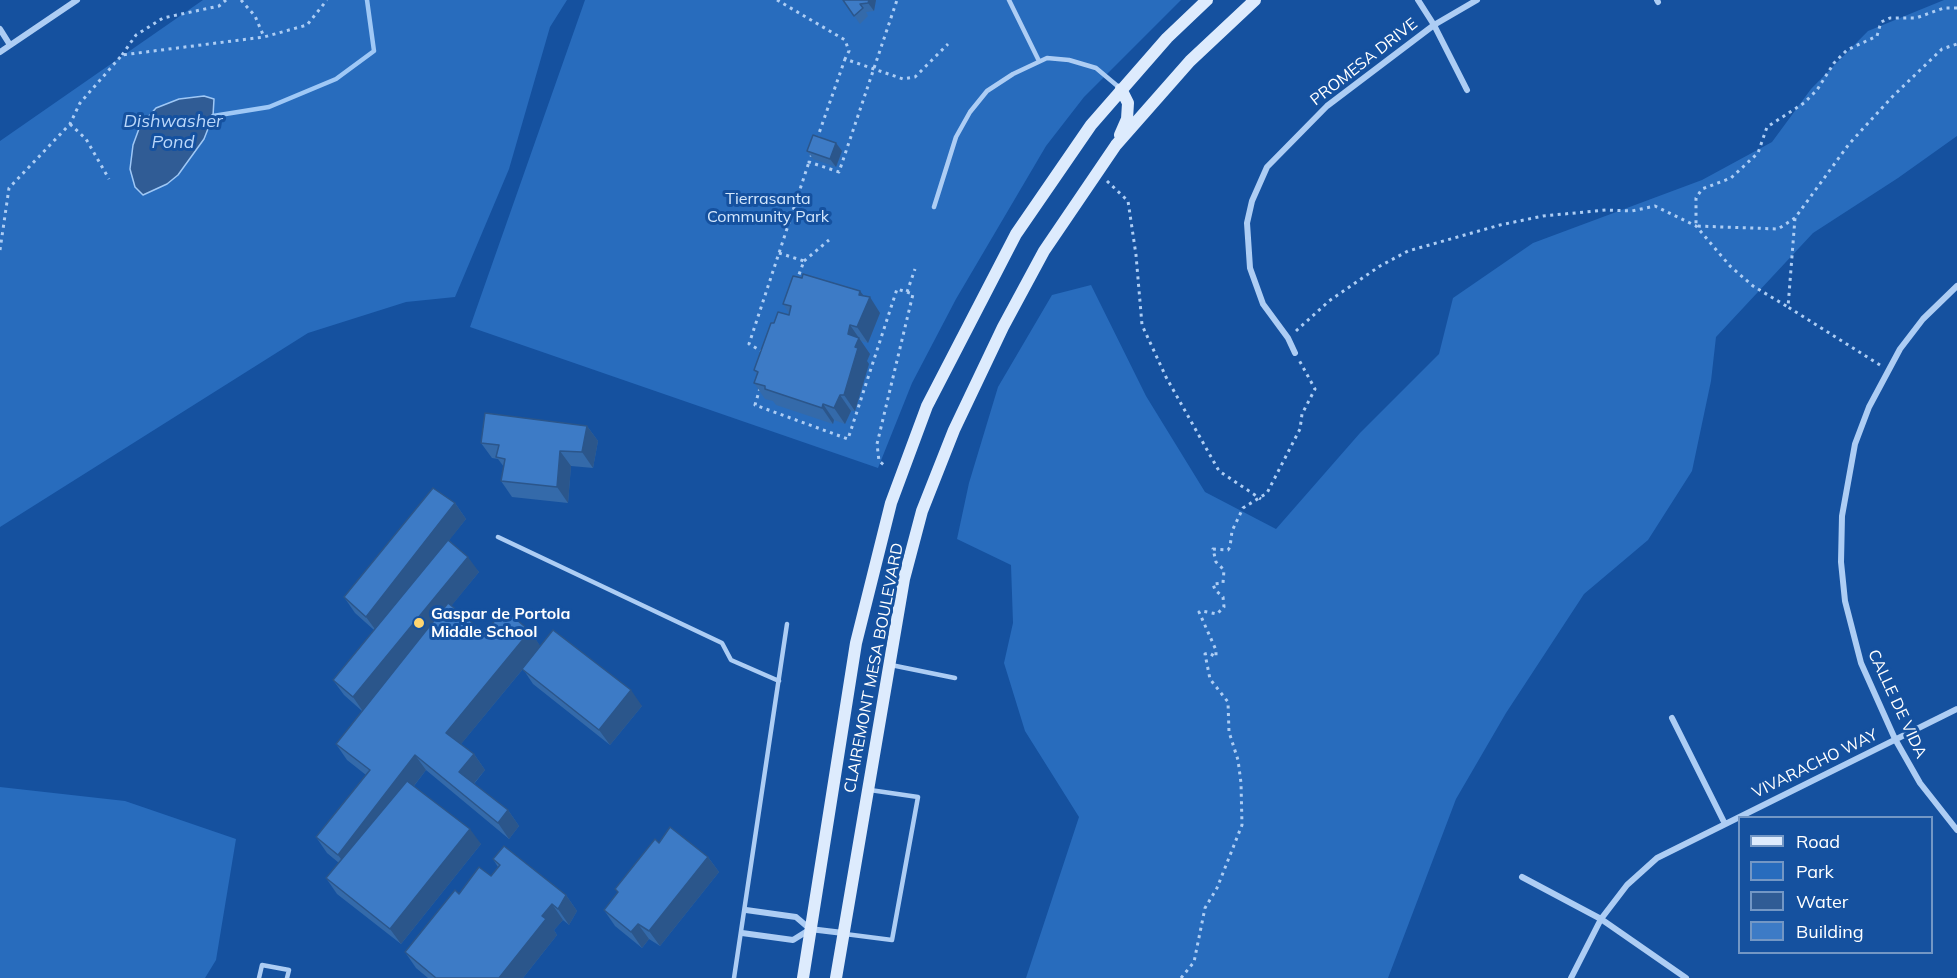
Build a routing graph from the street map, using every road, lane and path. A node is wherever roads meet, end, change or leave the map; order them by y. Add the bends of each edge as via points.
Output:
1 (77, 0) edge
2 (226, 0) edge
3 (241, 0) edge
4 (327, 0) edge
5 (777, 0) edge
6 (897, 0) edge
7 (1009, 0) edge
8 (1207, 0) edge
9 (1255, 0) edge
10 (1418, 0) edge
11 (1477, 0) edge
12 (1957, 8) edge
13 (1434, 25) junction
14 (0, 29) edge
15 (264, 38) junction
16 (948, 44) dead end
17 (1957, 44) edge
18 (10, 45) junction
19 (0, 52) edge
20 (122, 55) junction
21 (845, 59) junction
22 (1039, 60) junction
23 (875, 69) junction
24 (1121, 88) junction
25 (1467, 90) dead end
26 (70, 124) junction
27 (816, 141) edge
28 (1116, 145) junction
29 (813, 152) edge
30 (809, 162) junction
31 (1097, 173) junction
32 (109, 179) dead end
33 (934, 207) dead end
34 (1795, 218) junction
35 (1696, 226) junction
36 (829, 240) dead end
37 (0, 250) edge
38 (779, 253) junction
39 (804, 261) junction
40 (915, 269) dead end
41 (796, 282) edge
42 (1957, 286) edge
43 (907, 292) junction
44 (1788, 308) junction
45 (1288, 338) junction
46 (1295, 353) joint
47 (770, 355) edge
48 (1889, 371) junction
49 (761, 385) edge
50 (884, 465) dead end
51 (1261, 499) junction
52 (498, 537) dead end
53 (787, 624) dead end
54 (888, 665) junction
55 (955, 678) dead end
56 (779, 681) junction
57 (1957, 709) edge
58 (1672, 718) dead end
59 (1895, 739) junction
60 (867, 789) junction
61 (1741, 816) edge
62 (1738, 818) edge
63 (1725, 824) junction
64 (1957, 830) edge
65 (1522, 877) dead end
66 (746, 910) junction
67 (1601, 919) junction
68 (810, 929) junction
69 (742, 933) junction
70 (843, 933) junction
71 (259, 978) edge
72 (287, 978) edge
73 (734, 978) edge
74 (803, 978) edge
75 (836, 978) edge
76 (1181, 978) edge
77 (1571, 978) edge
78 (1686, 978) edge

1 - 18 street
2 - 20 path via 219,6 163,18 136,35
3 - 15 path via 255,16
4 - 15 path via 307,25
5 - 21 path via 845,40 849,51
6 - 23 path
7 - 22 lane
8 - 24 main road, CLAIREMONT MESA BOULEVARD
9 - 28 main road, CLAIREMONT MESA BOULEVARD via 1190,61
10 - 13 street
11 - 13 street, PROMESA DRIVE
12 - 35 path via 1944,8 1916,18 1890,18 1881,22 1877,36 1847,50 1804,104 1767,127 1758,153 1722,183 1702,189 1696,198
13 - 25 street
13 - 45 street, PROMESA DRIVE via 1327,106 1267,167 1247,223 1250,268 1263,304
14 - 18 street
15 - 20 path
16 - 23 path via 915,77 903,79
17 - 34 path via 1942,50 1892,96 1849,144
18 - 19 street
20 - 26 path via 80,103
21 - 23 path
21 - 27 path
22 - 24 lane via 1069,60 1096,68
22 - 33 lane via 987,91 970,112 956,137
23 - 30 path via 839,172
24 - 28 main road via 1127,96 1127,119
24 - 68 main road, CLAIREMONT MESA BOULEVARD via 1016,234 927,406 891,503 856,643
26 - 32 path via 86,139
26 - 37 path via 9,188
28 - 31 main road, CLAIREMONT MESA BOULEVARD
29 - 30 path
30 - 38 path
31 - 51 path via 1128,201 1142,325 1166,377 1219,471
31 - 54 main road, CLAIREMONT MESA BOULEVARD via 1044,251 954,430 922,511
34 - 35 path via 1778,229
34 - 44 path
35 - 44 path via 1730,266
35 - 45 path via 1655,206 1543,216 1500,225 1408,251 1329,301
36 - 39 path
38 - 39 path
38 - 47 path via 749,344
39 - 41 path
40 - 43 path
42 - 48 street, CALLE DE VIDA via 1923,319
43 - 49 path via 897,290 848,438 755,405
43 - 50 path via 913,294 877,444 876,454
44 - 48 path
45 - 46 street, PROMESA DRIVE
46 - 51 path via 1315,388 1302,414 1300,429 1268,493
48 - 59 street, CALLE DE VIDA via 1855,444 1842,516 1841,562 1845,601 1861,663
51 - 76 path via 1243,508 1228,550 1213,549 1216,562 1224,570 1223,583 1213,584 1223,597 1224,607 1217,614 1199,612 1216,650 1216,657 1205,654 1210,679 1228,702 1229,732 1238,760 1242,825 1206,908 1194,962
52 - 56 lane via 722,643 731,660
53 - 56 lane
54 - 55 lane
54 - 60 main road, CLAIREMONT MESA BOULEVARD
56 - 66 lane
57 - 59 street, VIVARACHO WAY
58 - 63 street
59 - 61 street, VIVARACHO WAY
59 - 64 street, CALLE DE VIDA via 1920,783
60 - 70 main road, CLAIREMONT MESA BOULEVARD
60 - 70 lane via 918,797 892,940
62 - 63 street, VIVARACHO WAY
63 - 67 street, VIVARACHO WAY via 1657,858 1627,885
65 - 67 street
66 - 68 street via 796,917
66 - 69 lane
67 - 77 street, VIVARACHO WAY
67 - 78 street
68 - 69 street via 793,940
68 - 70 street
68 - 74 main road, CLAIREMONT MESA BOULEVARD
69 - 73 lane
70 - 75 main road, CLAIREMONT MESA BOULEVARD
71 - 72 lane via 262,965 289,970

